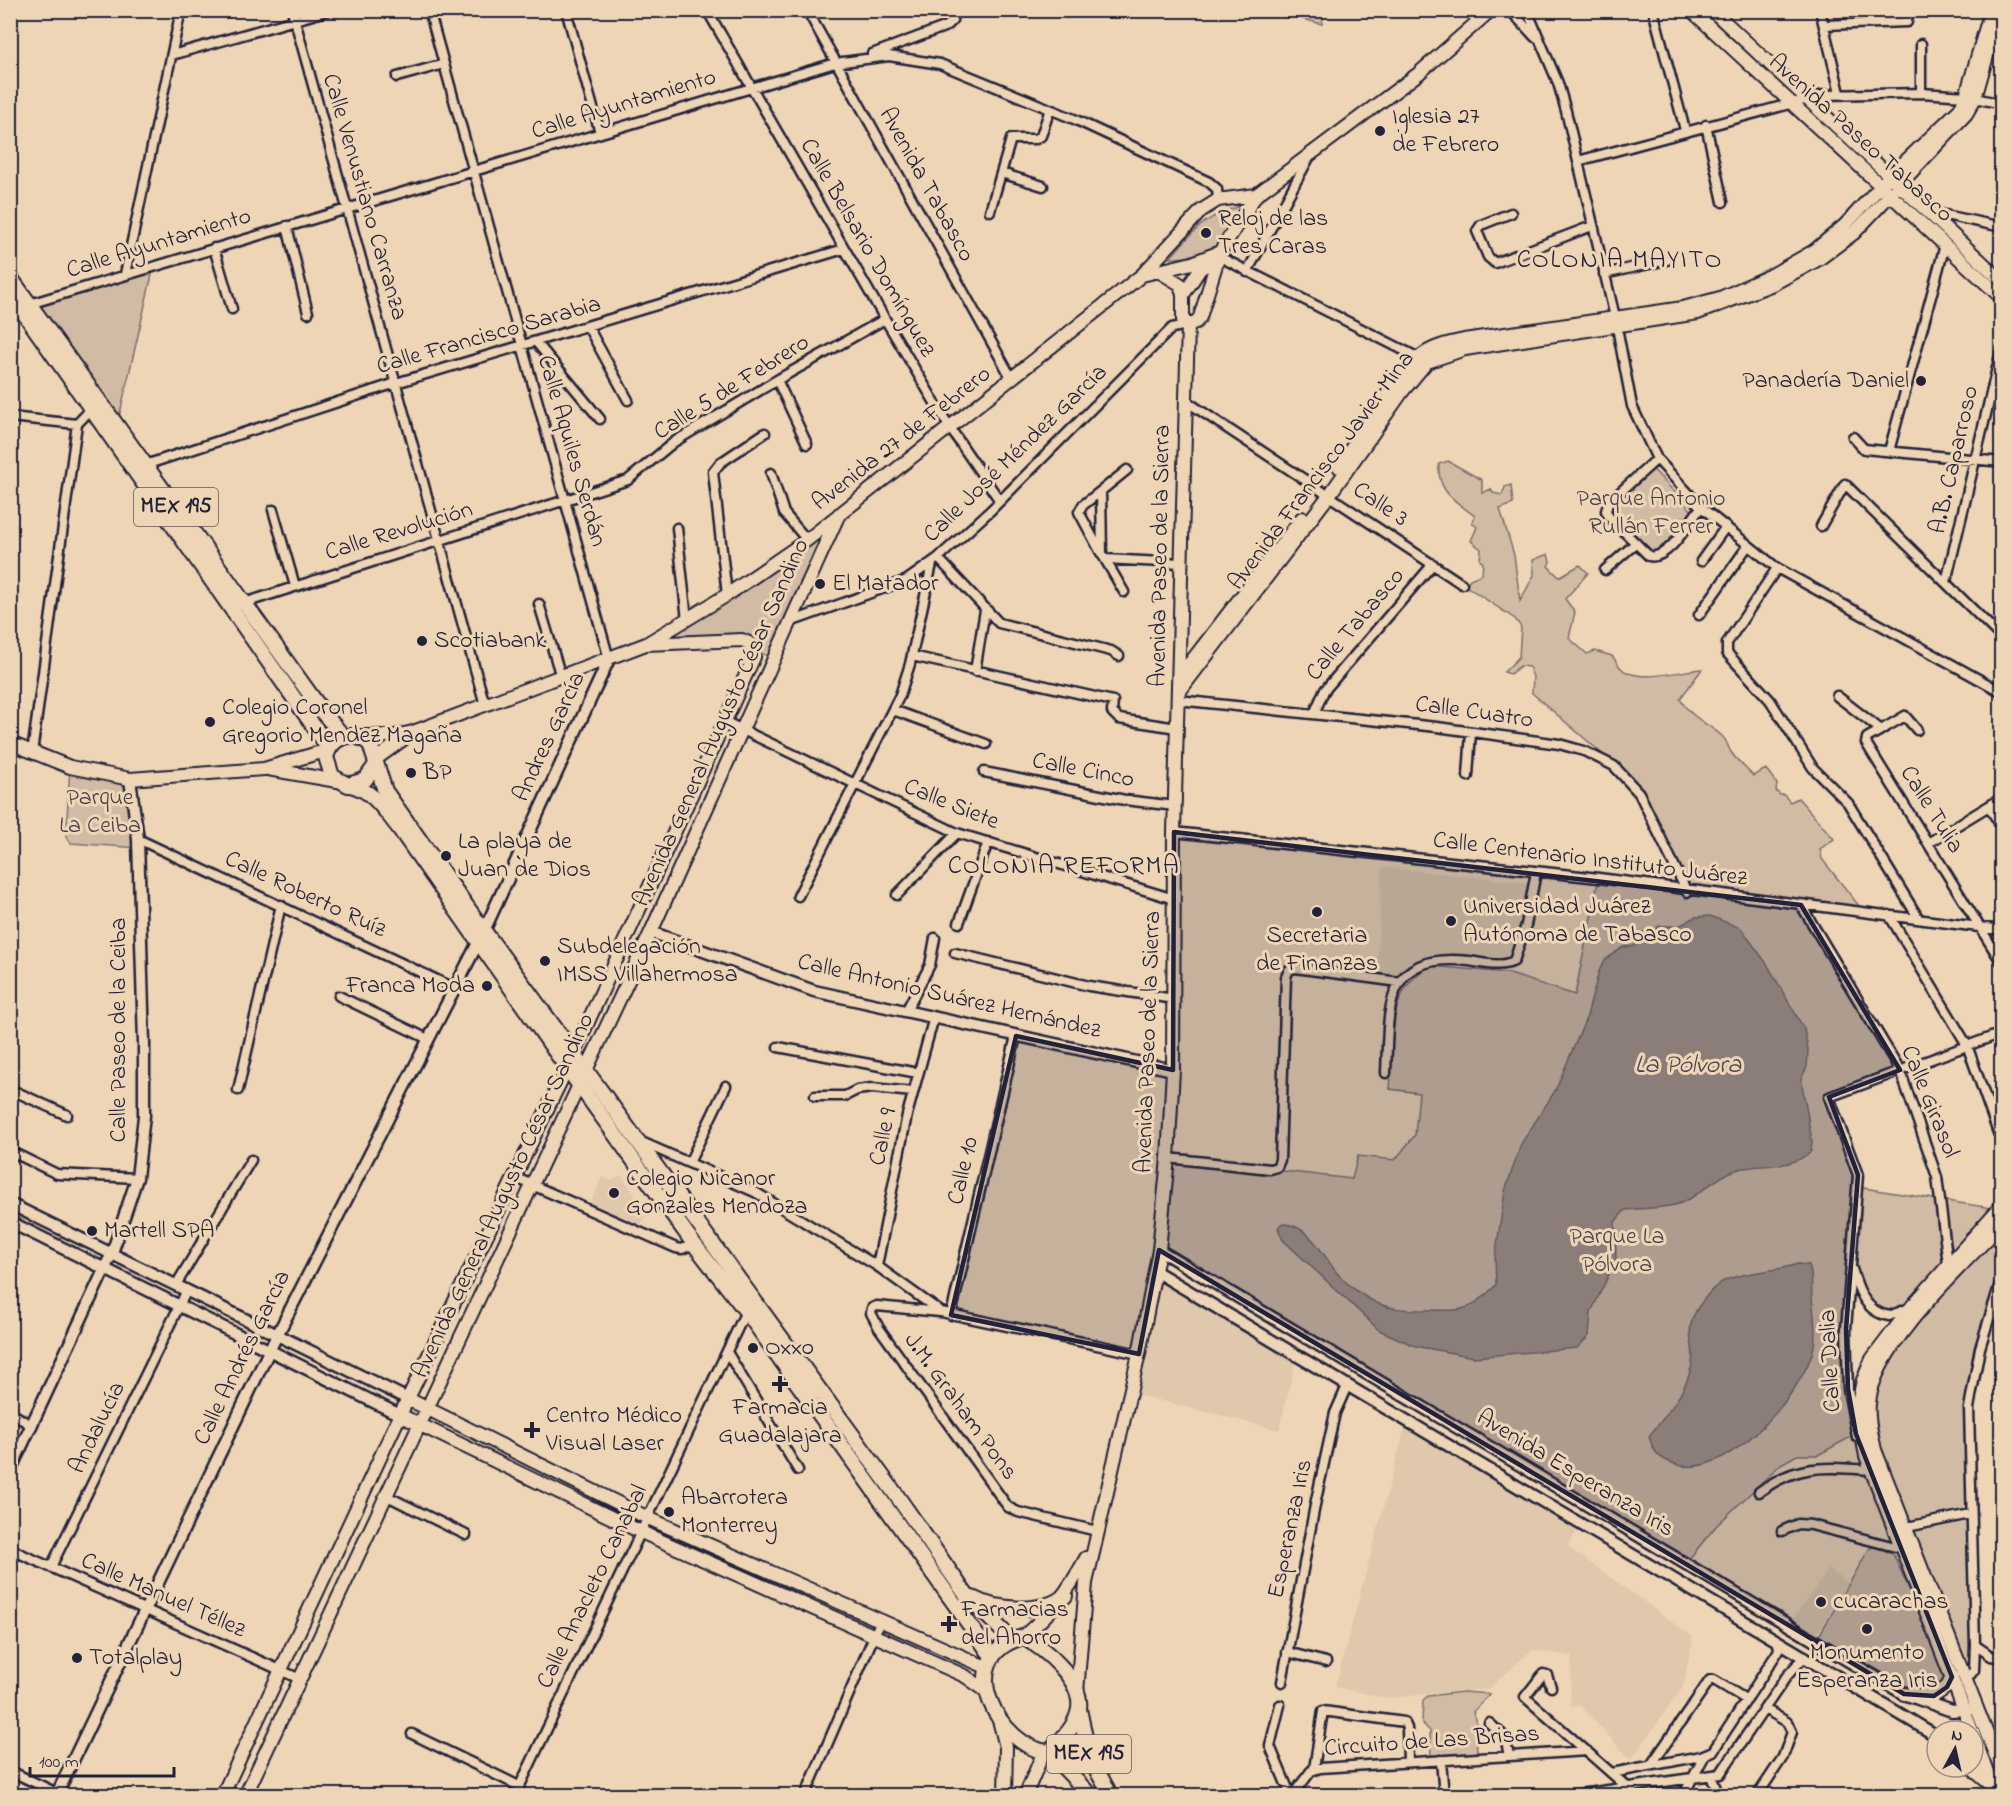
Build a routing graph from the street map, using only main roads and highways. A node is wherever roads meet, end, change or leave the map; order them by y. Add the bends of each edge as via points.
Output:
1 (1491, 10) edge
2 (1691, 10) edge
3 (1712, 10) edge
4 (1991, 10) edge
5 (2000, 10) edge
6 (1998, 32) edge
7 (1970, 97) junction
8 (1885, 180) junction
9 (1895, 190) junction
10 (1256, 195) junction
11 (1219, 254) junction
12 (1160, 271) junction
13 (1142, 275) junction
14 (10, 277) edge
15 (2001, 281) edge
16 (10, 293) edge
17 (1183, 294) junction
18 (2001, 298) edge
19 (25, 305) junction
20 (1616, 321) junction
21 (1188, 325) junction
22 (139, 467) junction
23 (1326, 492) junction
24 (839, 514) junction
25 (238, 605) junction
26 (646, 644) junction
27 (1180, 676) junction
28 (1178, 697) junction
29 (413, 732) junction
30 (350, 736) junction
31 (10, 743) edge
32 (328, 749) junction
33 (376, 762) junction
34 (264, 769) junction
35 (342, 783) junction
36 (481, 937) junction
37 (574, 1052) junction
38 (567, 1068) junction
39 (586, 1069) junction
40 (579, 1084) junction
41 (2000, 1208) edge
42 (2001, 1224) edge
43 (408, 1399) junction
44 (428, 1409) junction
45 (400, 1415) junction
46 (420, 1425) junction
47 (1093, 1546) junction
48 (965, 1593) junction
49 (1065, 1596) junction
50 (1018, 1639) junction
51 (988, 1661) junction
52 (1952, 1677) junction
53 (988, 1692) junction
54 (1077, 1694) junction
55 (1904, 1694) road end
56 (1079, 1709) junction
57 (1972, 1709) junction
58 (999, 1719) junction
59 (1974, 1719) edge
60 (1985, 1746) edge
61 (1047, 1752) junction
62 (1985, 1762) edge
63 (2001, 1772) edge
64 (1982, 1779) edge
65 (1993, 1790) edge
66 (222, 1796) edge
67 (245, 1796) edge
68 (1005, 1796) edge
69 (1025, 1796) edge
70 (1091, 1796) edge
71 (1111, 1796) edge

1 - 10 main road, Avenida 27 de Febrero via 1426,68
2 - 8 main road, Avenida Paseo Tabasco via 1789,104
3 - 8 main road, Avenida Paseo Tabasco
4 - 7 main road, Avenida Francisco Javier Mina
5 - 6 main road, Avenida Francisco Javier Mina
6 - 7 main road, Avenida Francisco Javier Mina
7 - 8 main road, Avenida Francisco Javier Mina
7 - 9 main road, Avenida Francisco Javier Mina via 1966,114
8 - 9 main road, Avenida Paseo Tabasco
8 - 20 main road, Avenida Francisco Javier Mina via 1828,240 1776,273 1696,305
9 - 15 main road, Avenida Paseo Tabasco via 1927,212
9 - 18 main road, Avenida Paseo Tabasco
9 - 20 main road, Avenida Francisco Javier Mina via 1838,246 1773,284 1698,313
10 - 11 main road, Avenida 27 de Febrero
10 - 13 main road, Avenida 27 de Febrero via 1218,200 1192,218
11 - 12 main road, Avenida 27 de Febrero
11 - 17 main road via 1200,269
11 - 21 main road via 1200,317
12 - 13 main road, Avenida 27 de Febrero
12 - 17 main road via 1176,279
13 - 24 main road, Avenida 27 de Febrero
14 - 19 main road, MEX 195
16 - 19 main road, MEX 195
17 - 21 main road, Avenida Paseo de la Sierra via 1182,314
19 - 22 main road, MEX 195
19 - 22 main road, MEX 195 via 91,409
20 - 23 main road, Avenida Francisco Javier Mina via 1464,340 1434,349 1395,387
21 - 27 main road, Avenida Paseo de la Sierra
22 - 25 main road, MEX 195
23 - 27 main road, Avenida Francisco Javier Mina
23 - 28 main road, Avenida Francisco Javier Mina
24 - 26 main road, Avenida 27 de Febrero via 727,594
24 - 39 main road, Avenida General Augusto César Sandino
25 - 30 main road, MEX 195
25 - 32 main road, MEX 195
26 - 29 main road, Avenida 27 de Febrero
26 - 37 main road, Avenida General Augusto César Sandino via 742,640 753,649 752,665
27 - 28 main road, Avenida Paseo de la Sierra
28 - 47 main road, Avenida Paseo de la Sierra via 1173,1070 1159,1250 1139,1354
29 - 30 main road, Avenida 27 de Febrero
29 - 33 main road, Avenida 27 de Febrero
30 - 32 main road
30 - 33 main road via 370,744
31 - 34 main road via 70,767 130,779
32 - 34 main road
32 - 35 main road via 328,770
33 - 35 main road via 365,780
33 - 36 main road via 391,800
34 - 35 main road
35 - 36 main road via 360,788 375,799
36 - 37 main road
36 - 38 main road
37 - 38 main road, Avenida General Augusto César Sandino
37 - 39 main road
38 - 40 main road
38 - 43 main road, Avenida General Augusto César Sandino
39 - 40 main road, Avenida General Augusto César Sandino
39 - 48 main road
40 - 44 main road, Avenida General Augusto César Sandino
40 - 51 main road via 746,1311
41 - 52 main road via 1879,1346 1863,1380 1858,1411 1866,1456
42 - 57 main road via 1903,1333 1881,1364 1869,1404 1872,1439 1967,1679
43 - 44 main road
43 - 45 main road, Avenida General Augusto César Sandino
44 - 46 main road, Avenida General Augusto César Sandino
44 - 51 main road via 648,1518 880,1622
45 - 46 main road
45 - 66 main road, Avenida General Augusto César Sandino
46 - 53 main road via 641,1532 965,1676
46 - 67 main road, Avenida General Augusto César Sandino
47 - 49 main road, Avenida Paseo de la Sierra
47 - 54 main road, Avenida Paseo de la Sierra via 1081,1619
48 - 49 main road via 974,1600 1006,1607 1051,1604
48 - 50 main road
49 - 50 main road, Avenida Paseo de la Sierra
50 - 51 main road
50 - 54 main road via 1050,1656
51 - 53 main road
52 - 55 main road via 1947,1687 1934,1696
52 - 57 main road
53 - 58 main road
54 - 56 main road
56 - 61 main road via 1068,1732
56 - 71 main road, MEX 195 via 1089,1756
57 - 59 main road
58 - 61 main road via 1021,1739
58 - 68 main road via 1006,1747
60 - 63 main road
61 - 69 main road
61 - 70 main road, MEX 195
62 - 65 main road
64 - 65 main road

